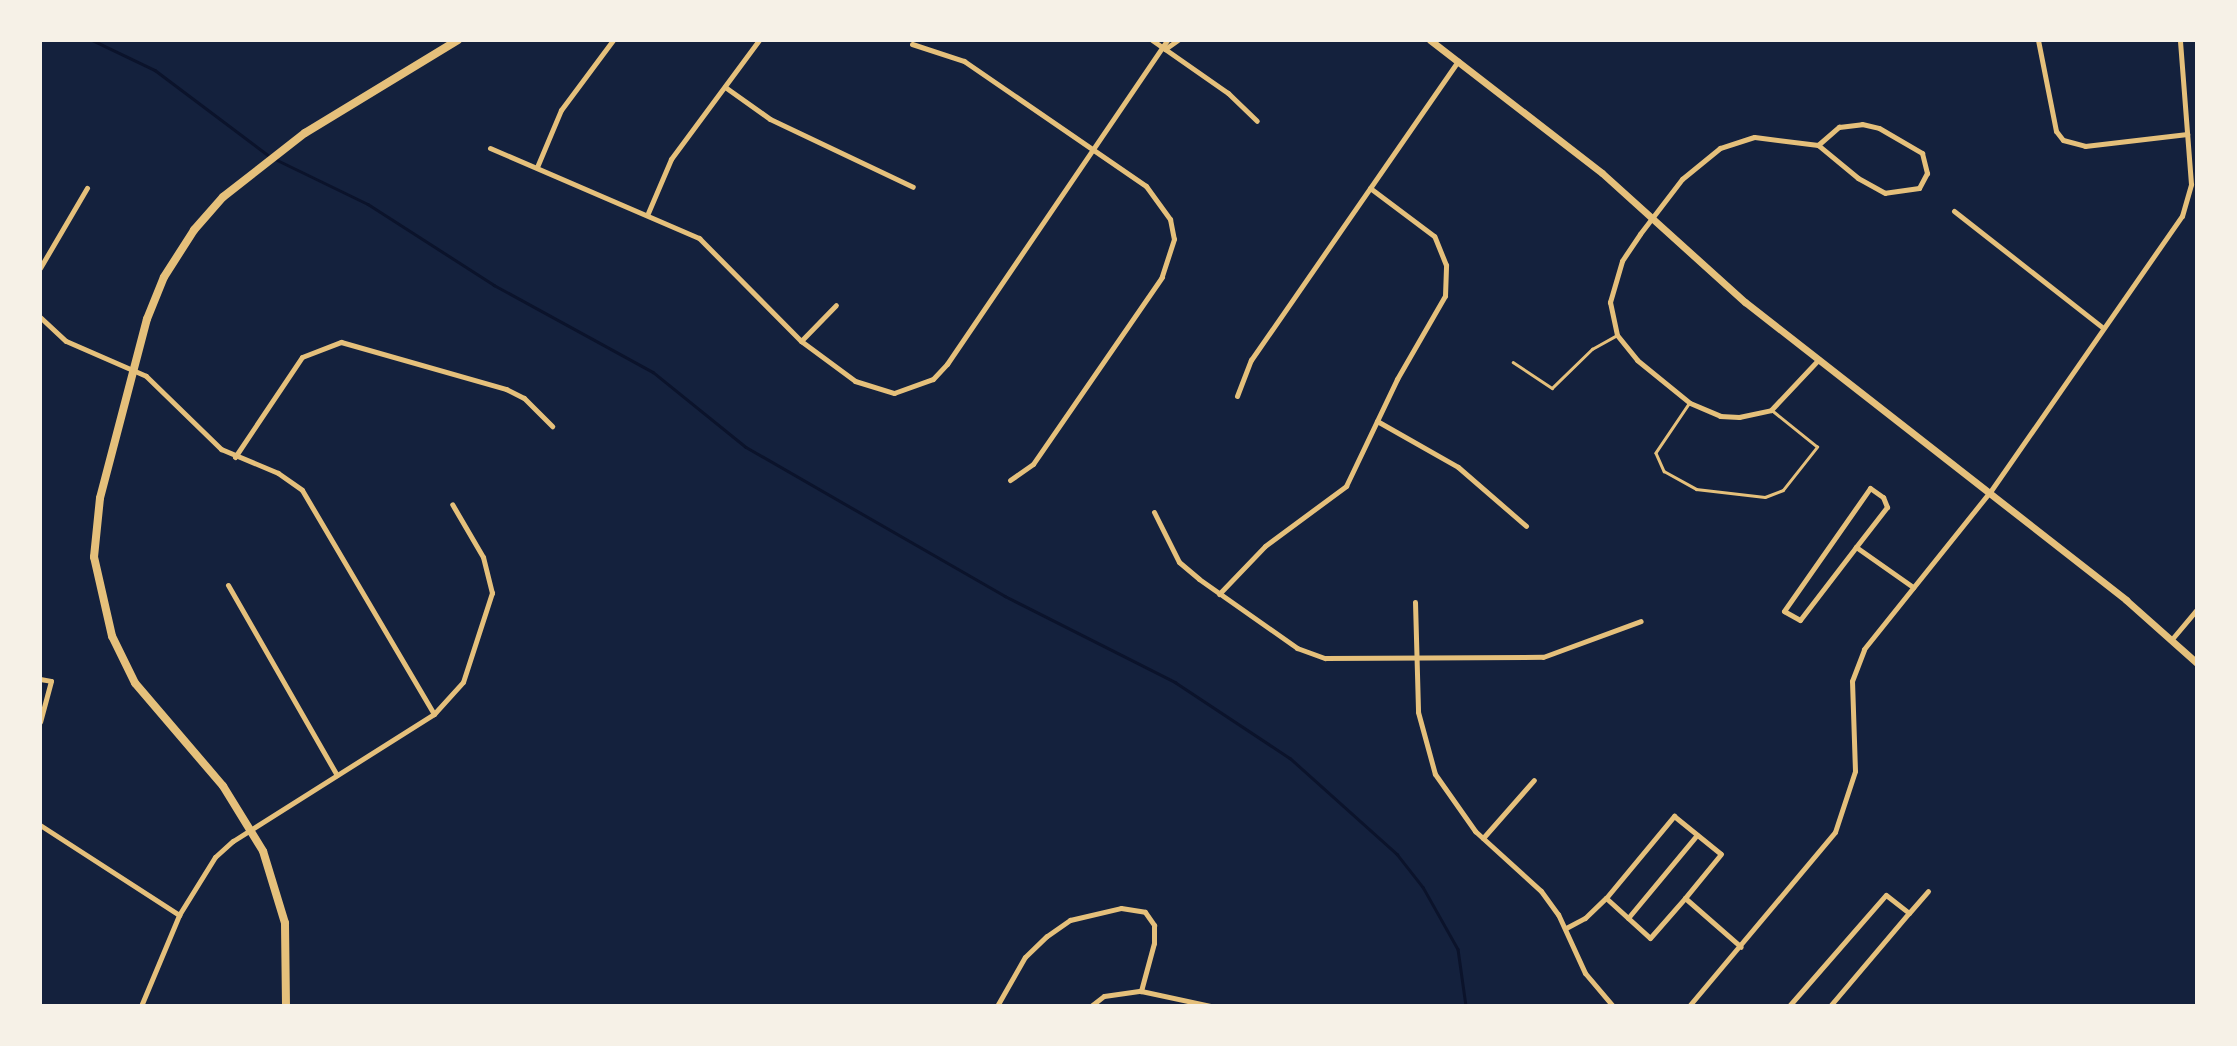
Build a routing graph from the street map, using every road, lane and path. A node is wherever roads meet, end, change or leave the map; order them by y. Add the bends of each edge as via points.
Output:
1 (458, 40) edge
2 (613, 40) edge
3 (759, 40) edge
4 (1152, 40) edge
5 (1167, 40) edge
6 (1178, 40) edge
7 (1430, 40) edge
8 (2038, 40) edge
9 (2180, 40) edge
10 (912, 44) dead end
11 (1165, 49) junction
12 (1458, 61) junction
13 (725, 87) junction
14 (1257, 121) dead end
15 (2187, 134) junction
16 (1818, 145) junction
17 (490, 148) dead end
18 (1094, 151) junction
19 (537, 167) junction
20 (913, 187) dead end
21 (88, 188) dead end
22 (1370, 188) junction
23 (1954, 211) dead end
24 (648, 213) junction
25 (1654, 218) junction
26 (40, 268) edge
27 (836, 305) dead end
28 (40, 317) edge
29 (2103, 328) junction
30 (1617, 335) junction
31 (801, 341) junction
32 (1819, 359) junction
33 (1513, 362) dead end
34 (133, 369) junction
35 (1237, 396) dead end
36 (1690, 402) junction
37 (1771, 410) junction
38 (1377, 421) junction
39 (552, 426) dead end
40 (235, 457) junction
41 (1010, 480) dead end
42 (1990, 492) junction
43 (452, 504) dead end
44 (1154, 513) dead end
45 (1526, 526) dead end
46 (1856, 547) junction
47 (229, 585) dead end
48 (1913, 587) junction
49 (1219, 594) junction
50 (1415, 602) dead end
51 (2197, 609) edge
52 (1641, 621) dead end
53 (2172, 639) junction
54 (1416, 659) junction
55 (2197, 663) edge
56 (40, 679) edge
57 (433, 714) junction
58 (40, 722) edge
59 (337, 775) junction
60 (1534, 780) dead end
61 (40, 825) edge
62 (252, 829) junction
63 (1697, 835) junction
64 (1483, 838) junction
65 (1928, 891) dead end
66 (1606, 898) junction
67 (1685, 898) junction
68 (1909, 913) junction
69 (179, 915) junction
70 (1628, 918) junction
71 (1566, 928) junction
72 (1741, 947) junction
73 (1140, 991) junction
74 (141, 1006) edge
75 (286, 1006) edge
76 (997, 1006) edge
77 (1091, 1006) edge
78 (1211, 1006) edge
79 (1613, 1006) edge
80 (1689, 1006) edge
81 (1789, 1006) edge
82 (1830, 1006) edge

1 - 34 main road via 341,108 223,197 194,230 164,277
2 - 19 street via 561,110
3 - 13 street
4 - 11 street
5 - 11 street
6 - 11 street
7 - 12 street
8 - 15 street via 2054,122 2063,140 2085,146
9 - 15 street
10 - 18 street via 964,61
11 - 14 street via 1228,93
11 - 18 street
12 - 22 street
12 - 25 street
13 - 20 street via 770,118
13 - 24 street via 671,159
15 - 29 street via 2191,184 2185,210
16 - 16 street via 1839,127 1862,124 1879,128 1922,153 1927,173 1919,188 1885,193 1858,178
16 - 25 street via 1754,137 1720,148 1682,179
17 - 19 street
18 - 31 street via 933,379 904,391 874,390
18 - 41 street via 1160,201 1174,239 1171,259 1033,464
19 - 24 street
21 - 26 street
22 - 35 street via 1251,360
22 - 38 street via 1434,236 1448,276 1437,313
23 - 29 street
24 - 31 street via 699,237
25 - 30 street via 1616,274 1611,302
25 - 32 street via 1745,302
27 - 31 street
28 - 34 street via 66,341
29 - 42 street
30 - 33 lane via 1592,349 1552,388
30 - 36 street via 1637,360
32 - 37 street
32 - 42 street
34 - 40 street via 175,401 204,436
34 - 62 main road via 94,533 100,593 112,636 135,682 223,786
36 - 37 street via 1720,416
36 - 37 lane via 1660,443 1658,462 1675,479 1710,492 1777,494 1816,447
38 - 45 street via 1458,467
38 - 49 street via 1341,492 1265,546
39 - 40 street via 524,398 506,389 341,342 302,357
40 - 57 street via 278,473 302,490
42 - 48 street
42 - 53 street
43 - 57 street via 483,557 492,593 463,682
44 - 49 street via 1180,562
46 - 46 street via 1887,507 1870,488 1784,611 1800,620
46 - 48 street
47 - 59 street
48 - 72 street via 1864,649 1855,671 1855,771 1835,832
49 - 54 street via 1305,652 1346,660
50 - 54 street
51 - 53 street
52 - 54 street via 1543,657
53 - 55 street
54 - 64 street via 1418,712 1435,774 1454,806
56 - 58 street via 51,681
57 - 59 street
59 - 62 street
60 - 64 street
61 - 69 street
62 - 69 street via 215,857
62 - 75 main road via 281,900 288,948
63 - 66 street via 1674,817
63 - 67 street via 1721,854
63 - 70 street
64 - 71 street via 1541,891
65 - 68 street
66 - 70 street
66 - 71 street via 1586,918
67 - 70 street via 1650,938
67 - 72 street
68 - 81 street via 1886,895
68 - 82 street
69 - 74 street
71 - 79 street via 1585,973
72 - 80 street
73 - 76 street via 1154,943 1154,925 1145,912 1121,908 1070,920 1047,936 1025,957
73 - 77 street via 1104,996
73 - 78 street

